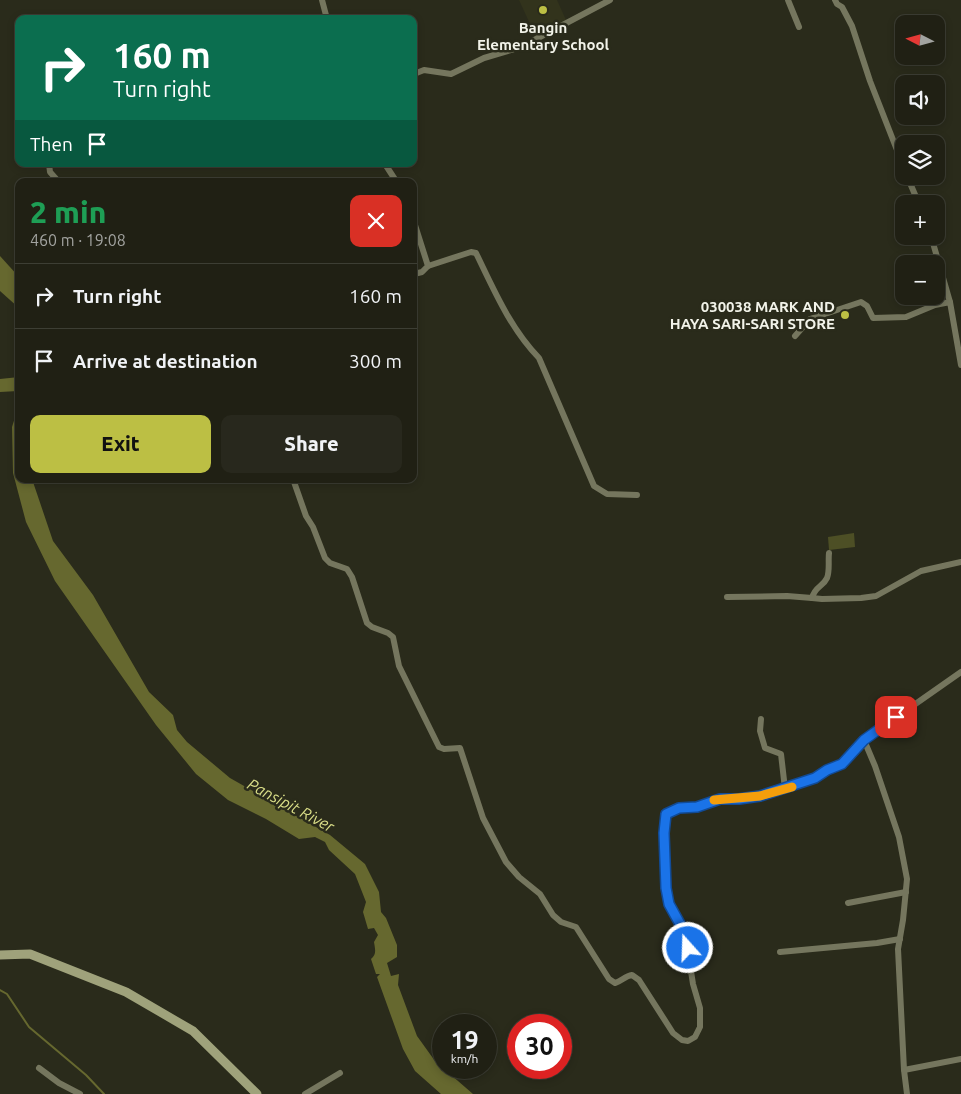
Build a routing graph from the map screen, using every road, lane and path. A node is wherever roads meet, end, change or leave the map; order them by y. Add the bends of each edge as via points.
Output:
1 (322, 0) edge
2 (610, 0) edge
3 (788, 0) edge
4 (834, 0) edge
5 (326, 15) edge
6 (799, 27) dead end
7 (417, 73) edge
8 (895, 145) edge
9 (49, 167) edge
10 (387, 167) edge
11 (55, 178) edge
12 (394, 178) edge
13 (417, 230) edge
14 (934, 245) edge
15 (428, 266) junction
16 (417, 273) edge
17 (950, 302) junction
18 (795, 336) dead end
19 (961, 365) edge
20 (294, 483) edge
21 (637, 495) dead end
22 (829, 553) dead end
23 (961, 562) edge
24 (727, 597) dead end
25 (812, 598) junction
26 (961, 672) edge
27 (761, 719) dead end
28 (864, 740) junction
29 (785, 789) junction
30 (906, 892) junction
31 (848, 903) dead end
32 (900, 939) junction
33 (780, 952) dead end
34 (0, 955) edge
35 (961, 1059) edge
36 (39, 1068) dead end
37 (904, 1070) junction
38 (340, 1073) dead end
39 (80, 1094) edge
40 (257, 1094) edge
41 (305, 1094) edge
42 (907, 1094) edge

1 - 5 street
2 - 7 street via 521,47 484,58 451,74 424,70
3 - 6 street
4 - 8 street via 842,7 852,26
9 - 11 street
10 - 12 street
13 - 15 street
14 - 17 street
15 - 16 street
15 - 21 street via 470,252 476,253 504,311 524,343 539,358 594,486 607,494
17 - 18 street via 906,316 873,318 861,302 810,319
17 - 19 street
20 - 29 street via 325,558 347,569 368,623 393,637 399,666 439,747 460,748 483,818 506,862 519,878 540,894 553,915 561,922 576,927 609,979 621,982 632,975 639,980 673,1033 682,1040 695,1037 700,1027 700,1008 685,933 669,904 666,888 666,814 720,799 760,796
22 - 25 street via 827,578
23 - 25 street via 921,571 876,596
24 - 25 street
26 - 28 street
27 - 29 street via 760,731 765,748 781,754
28 - 29 street via 842,764
28 - 30 street via 899,837 907,879
30 - 31 street
30 - 32 street
32 - 33 street
32 - 37 street
34 - 40 main road via 30,954 126,992 193,1031
35 - 37 street
36 - 39 street
37 - 42 street
38 - 41 street

